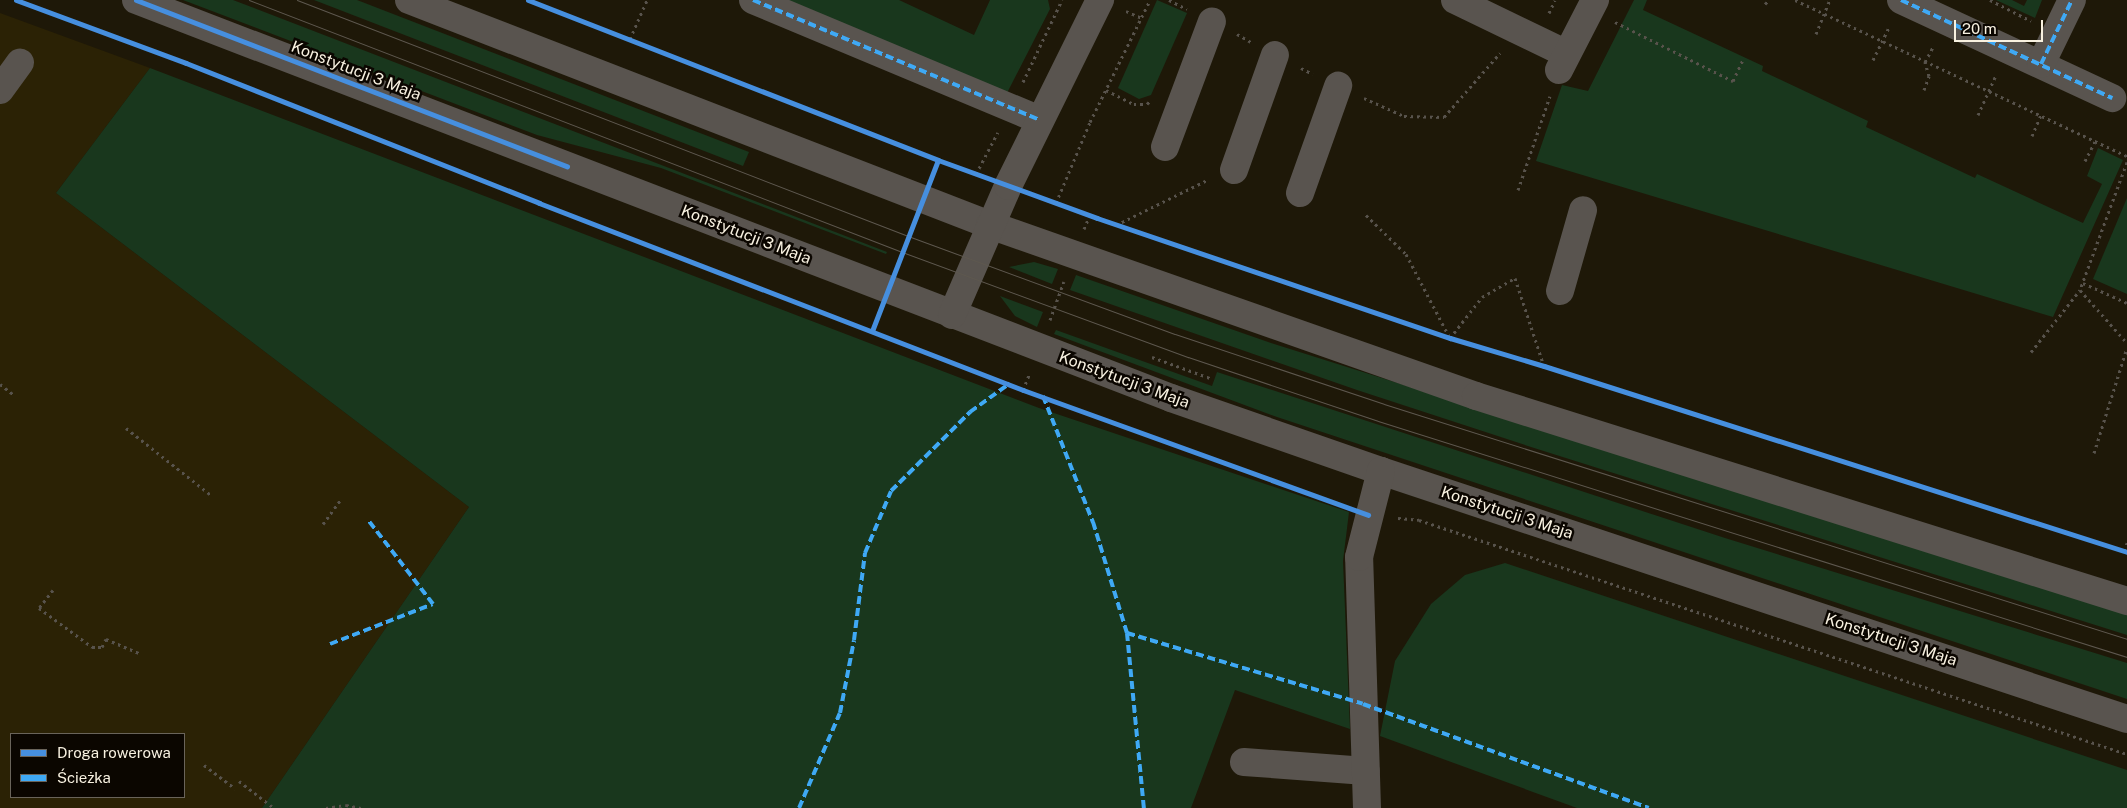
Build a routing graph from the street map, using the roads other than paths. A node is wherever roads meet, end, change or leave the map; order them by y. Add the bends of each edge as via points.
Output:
1 (136, 0) edge
2 (409, 0) edge
3 (753, 0) edge
4 (1100, 0) edge
5 (1455, 0) edge
6 (1594, 0) edge
7 (1901, 0) edge
8 (2072, 0) edge
9 (1212, 21) road end
10 (1275, 55) road end
11 (20, 62) dead end
12 (2041, 64) junction
13 (1338, 86) road end
14 (0, 90) edge
15 (2112, 98) dead end
16 (1040, 120) junction
17 (1165, 147) dead end
18 (1224, 174) road end
19 (1300, 193) dead end
20 (1583, 210) dead end
21 (990, 225) junction
22 (1560, 291) dead end
23 (952, 315) junction
24 (1381, 471) junction
25 (2127, 601) edge
26 (2127, 719) edge
27 (1244, 762) dead end
28 (1366, 771) junction
29 (1367, 808) edge

1 - 23 street, Konstytucji 3 Maja
2 - 21 street
3 - 16 street
4 - 16 street
5 - 6 street via 1563,62
7 - 12 street
8 - 12 street
9 - 17 street
10 - 18 street
11 - 14 street
12 - 15 street
13 - 19 street
16 - 21 street
20 - 22 street
21 - 23 street
21 - 25 street via 1476,396
23 - 24 street, Konstytucji 3 Maja via 1171,398
24 - 26 street, Konstytucji 3 Maja
24 - 28 street via 1359,557
27 - 28 street
28 - 29 street

